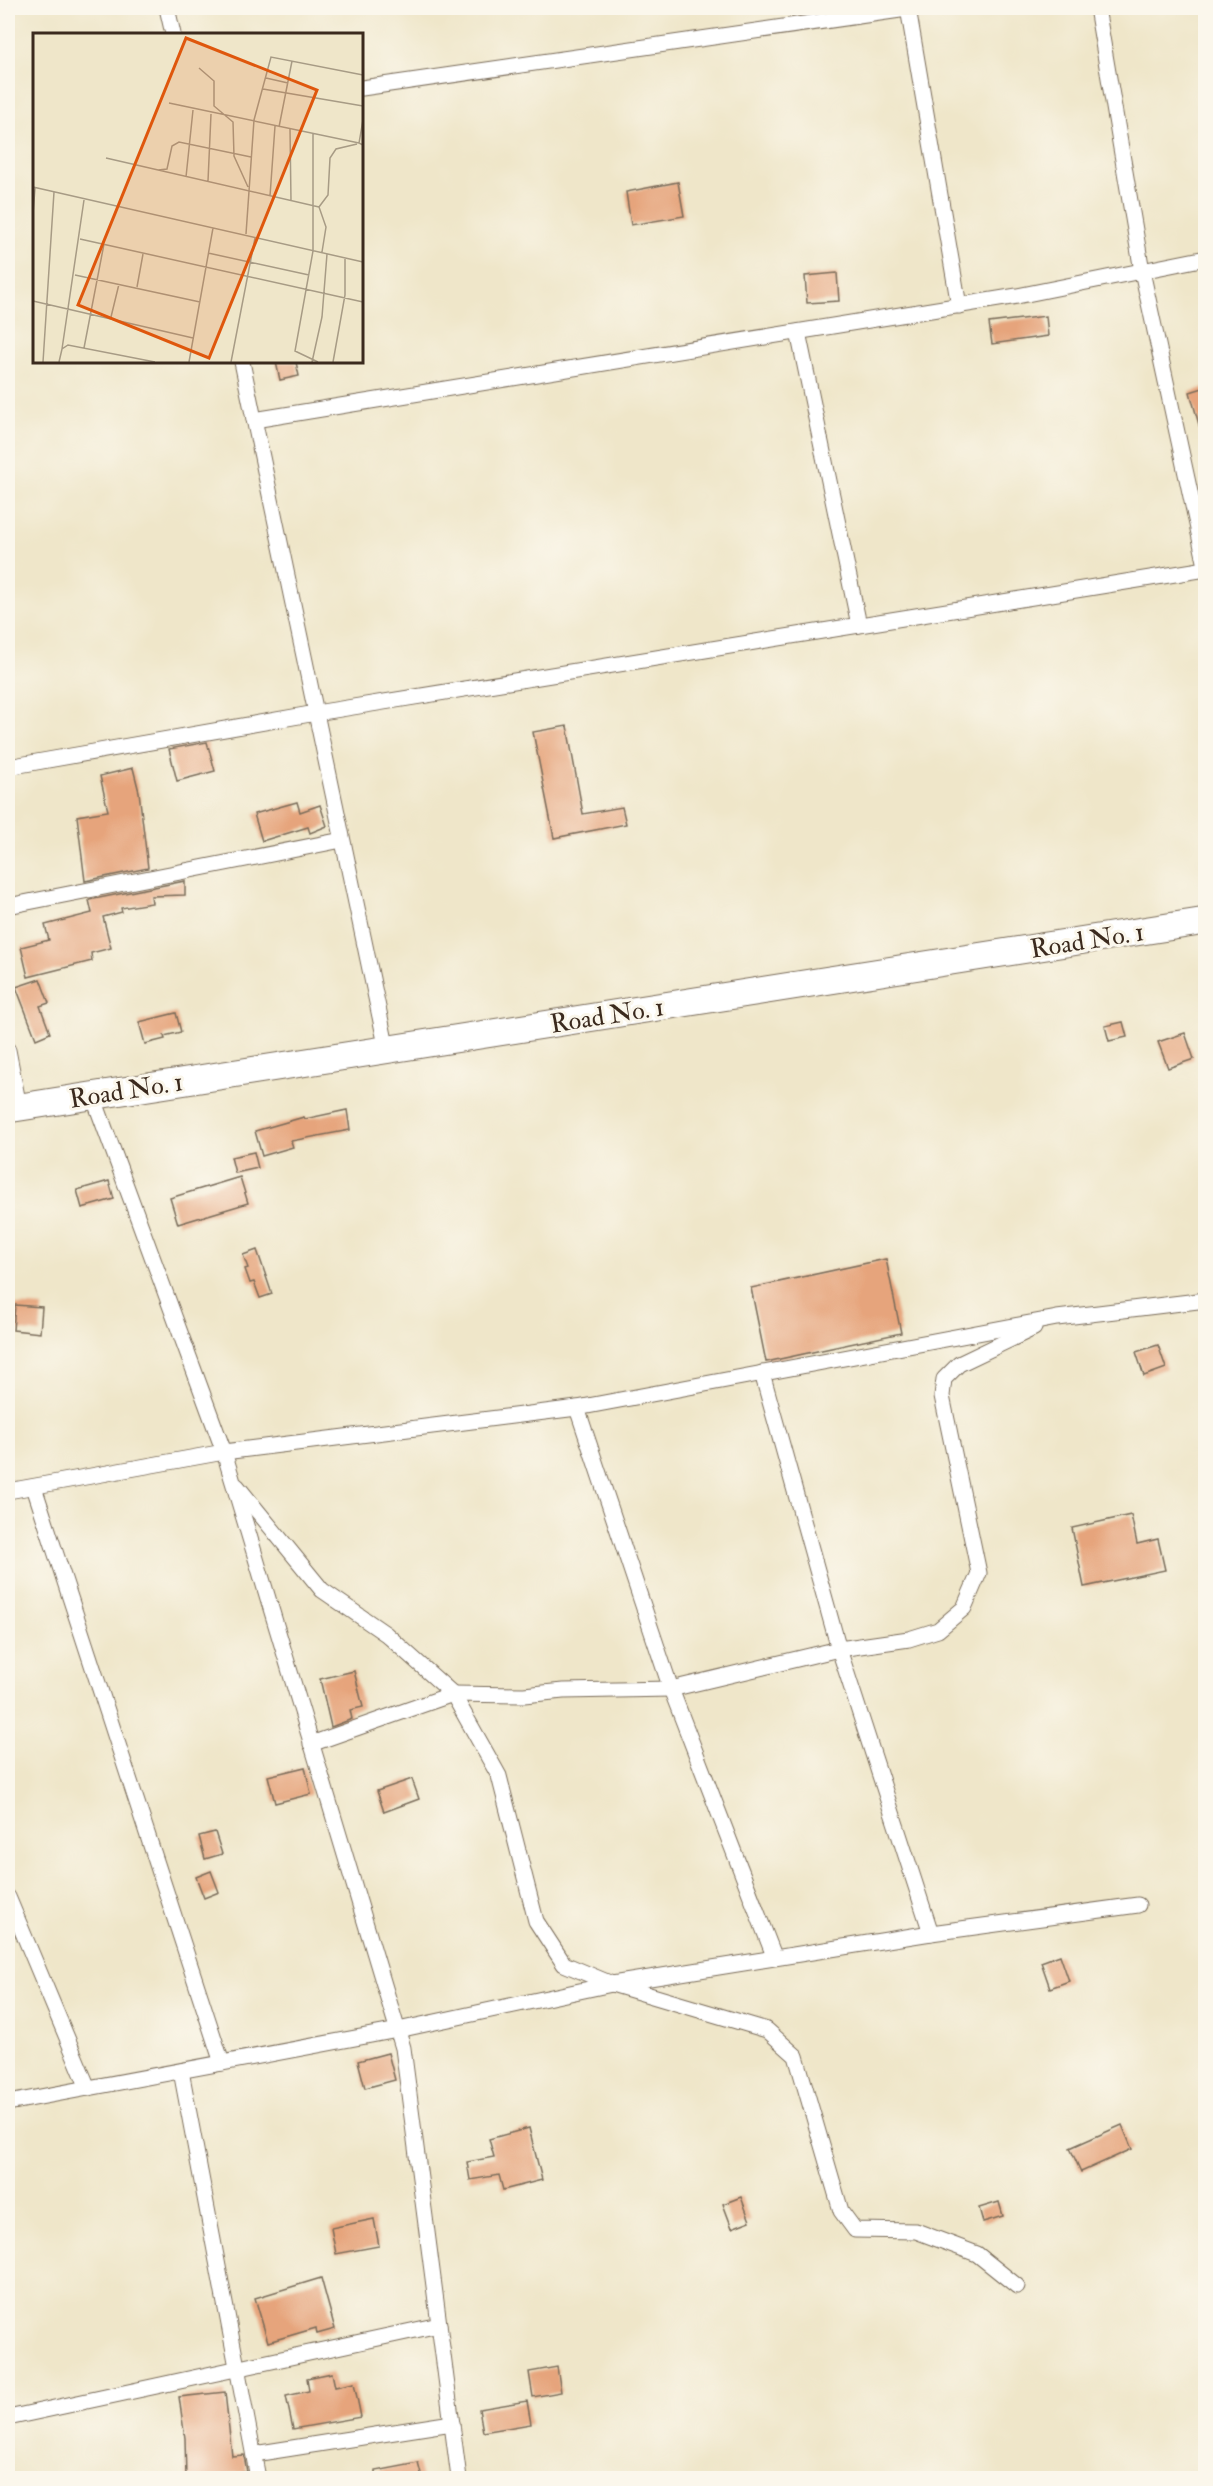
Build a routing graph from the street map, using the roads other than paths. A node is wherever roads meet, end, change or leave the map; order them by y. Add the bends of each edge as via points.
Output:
1 (167, 8) edge
2 (911, 8) edge
3 (1097, 8) edge
4 (173, 33) edge
5 (363, 88) edge
6 (1206, 258) edge
7 (1142, 271) junction
8 (959, 306) junction
9 (798, 332) junction
10 (242, 363) edge
11 (254, 420) junction
12 (1206, 567) edge
13 (859, 625) junction
14 (316, 713) junction
15 (8, 767) edge
16 (342, 840) junction
17 (8, 906) edge
18 (1206, 921) edge
19 (8, 1050) edge
20 (387, 1050) junction
21 (93, 1096) junction
22 (13, 1108) edge
23 (1206, 1300) edge
24 (1057, 1318) junction
25 (762, 1373) junction
26 (577, 1408) junction
27 (224, 1452) junction
28 (233, 1481) junction
29 (34, 1487) junction
30 (8, 1491) edge
31 (839, 1650) junction
32 (671, 1689) junction
33 (453, 1694) junction
34 (311, 1744) junction
35 (8, 1897) edge
36 (1138, 1905) dead end
37 (931, 1932) junction
38 (774, 1956) junction
39 (612, 1984) junction
40 (398, 2030) junction
41 (222, 2063) junction
42 (181, 2071) junction
43 (88, 2088) junction
44 (8, 2103) edge
45 (1017, 2286) dead end
46 (439, 2325) junction
47 (238, 2370) junction
48 (8, 2418) edge
49 (452, 2423) junction
50 (254, 2454) junction
51 (258, 2478) edge
52 (459, 2478) edge

1 - 4 street
2 - 5 street
2 - 8 street
3 - 7 street
6 - 7 street
7 - 8 street
7 - 12 street
8 - 9 street
9 - 11 street
9 - 13 street
10 - 11 street
11 - 14 street
12 - 13 street
13 - 14 street
14 - 15 street
14 - 16 street
16 - 17 street
16 - 20 street
18 - 20 highway, Road No. 1
19 - 22 street
20 - 21 highway, Road No. 1
21 - 22 highway, Road No. 1
21 - 27 street
23 - 24 street
24 - 25 street
24 - 31 street via 959,1364 944,1379 942,1396 979,1573 964,1608 938,1630 909,1639
25 - 26 street
25 - 31 street
26 - 27 street
26 - 32 street
27 - 28 street
27 - 29 street
28 - 33 street via 322,1590 386,1635
28 - 34 street
29 - 30 street
29 - 41 street
31 - 32 street
31 - 37 street
32 - 33 street
32 - 38 street
33 - 34 street
33 - 39 street via 499,1776 536,1920 564,1964
34 - 40 street
35 - 43 street
36 - 37 street
37 - 38 street
38 - 39 street
39 - 40 street
39 - 45 street via 767,2030 796,2056 841,2211 855,2230 916,2231 977,2254
40 - 41 street
40 - 46 street
41 - 42 street
42 - 43 street
42 - 47 street
43 - 44 street
46 - 47 street
46 - 49 street
47 - 48 street
47 - 50 street
49 - 50 street
49 - 52 street
50 - 51 street

